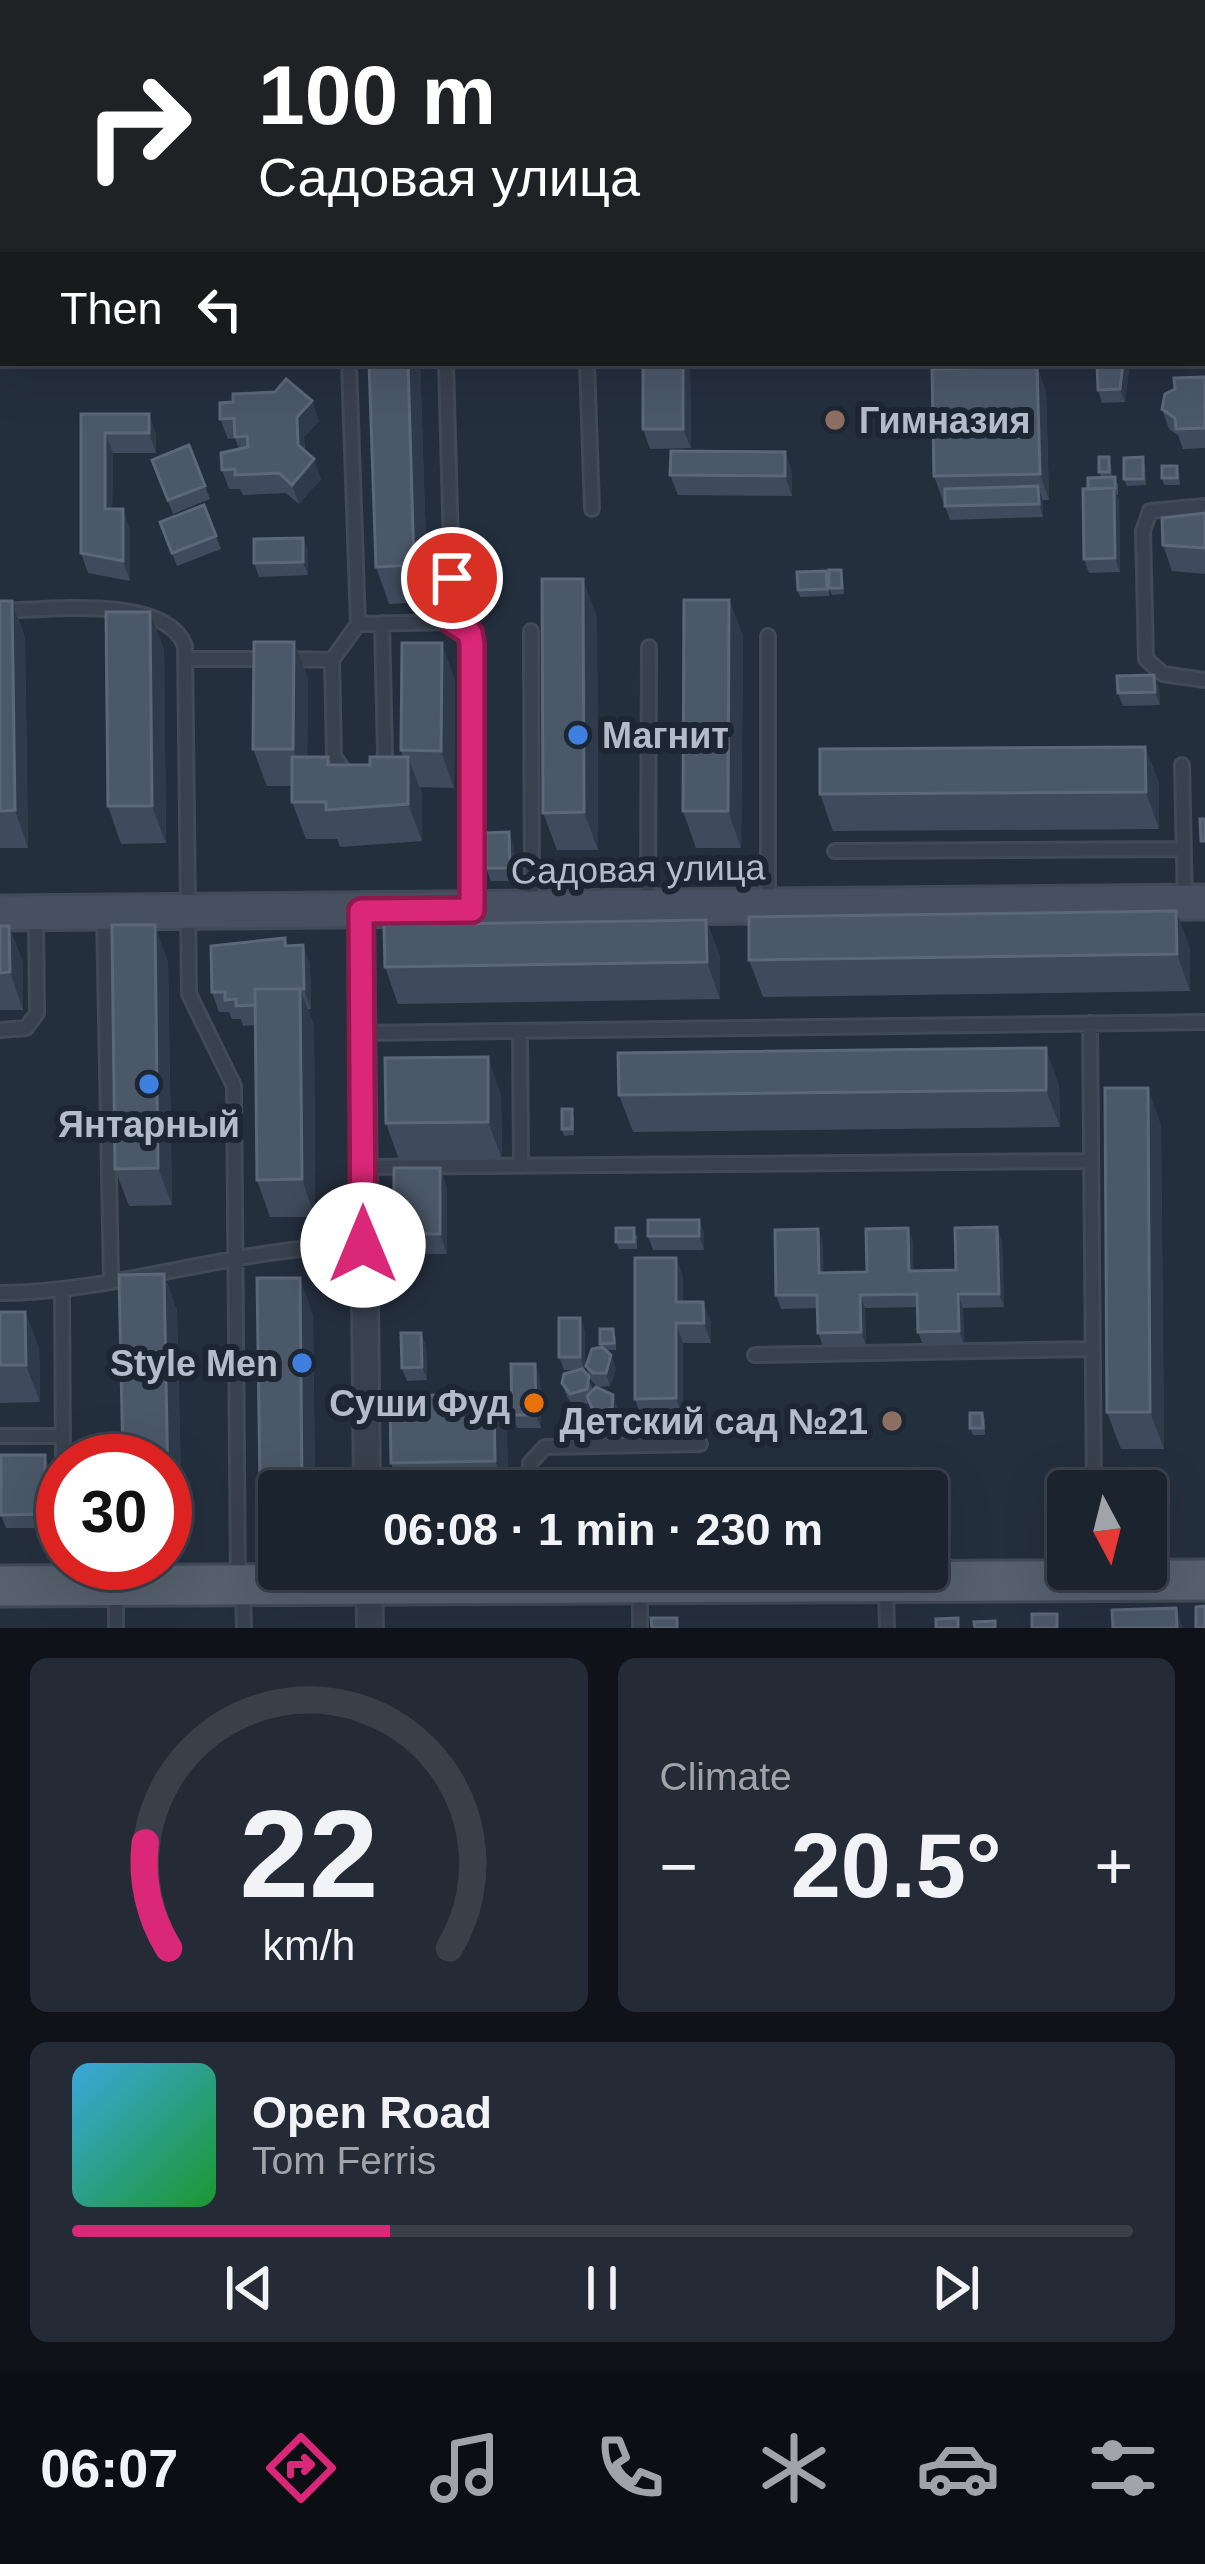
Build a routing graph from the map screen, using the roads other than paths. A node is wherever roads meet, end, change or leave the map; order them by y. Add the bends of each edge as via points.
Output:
1 (349, 366) edge
2 (446, 366) edge
3 (587, 366) edge
4 (1205, 506) edge
5 (592, 509) dead end
6 (0, 611) edge
7 (453, 622) junction
8 (382, 623) junction
9 (358, 624) junction
10 (531, 632) dead end
11 (768, 636) dead end
12 (649, 647) dead end
13 (186, 659) junction
14 (332, 659) junction
15 (1205, 680) edge
16 (1182, 765) dead end
17 (1184, 849) junction
18 (835, 851) dead end
19 (1195, 902) edge
20 (768, 907) junction
21 (647, 908) junction
22 (532, 909) junction
23 (472, 910) junction
24 (361, 911) junction
25 (188, 912) junction
26 (36, 913) junction
27 (104, 913) junction
28 (0, 914) edge
29 (1205, 1022) edge
30 (1090, 1023) junction
31 (0, 1030) edge
32 (520, 1031) junction
33 (362, 1033) junction
34 (1091, 1161) junction
35 (521, 1166) junction
36 (363, 1168) junction
37 (363, 1245) junction
38 (236, 1257) junction
39 (111, 1279) junction
40 (62, 1289) junction
41 (0, 1294) edge
42 (1093, 1349) junction
43 (754, 1355) dead end
44 (63, 1434) edge
45 (0, 1436) edge
46 (36, 1436) edge
47 (700, 1444) dead end
48 (367, 1470) edge
49 (530, 1470) edge
50 (1094, 1470) edge
51 (1047, 1577) edge
52 (1167, 1578) edge
53 (36, 1580) edge
54 (948, 1580) edge
55 (1205, 1580) edge
56 (258, 1585) edge
57 (0, 1586) edge
58 (192, 1586) edge
59 (241, 1586) junction
60 (116, 1590) edge
61 (369, 1590) edge
62 (640, 1590) edge
63 (886, 1590) edge
64 (116, 1628) edge
65 (244, 1628) edge
66 (370, 1628) edge
67 (640, 1628) edge
68 (887, 1628) edge

1 - 9 lane
2 - 7 lane
3 - 5 lane
4 - 15 lane via 1150,511 1143,530 1146,659 1163,674
6 - 13 lane via 151,616 175,628
7 - 8 lane
7 - 23 lane via 472,644
8 - 9 lane
8 - 14 lane via 385,755 365,777 341,770 334,755
9 - 14 lane
10 - 22 lane
11 - 20 lane
12 - 21 lane
13 - 14 lane
13 - 25 lane
16 - 17 lane
17 - 18 lane
17 - 19 lane
19 - 20 street, Садовая улица
20 - 21 street, Садовая улица
21 - 22 street, Садовая улица
22 - 23 street, Садовая улица
23 - 24 street, Садовая улица
24 - 25 street, Садовая улица
24 - 33 street
25 - 27 street, Садовая улица
25 - 38 lane via 190,994 234,1086
26 - 27 street, Садовая улица
26 - 28 street, Садовая улица
26 - 31 lane via 37,1013 26,1028
27 - 39 lane
29 - 30 lane
30 - 32 lane
30 - 34 lane
32 - 33 lane
32 - 35 lane
33 - 36 street
34 - 35 lane
34 - 42 lane
35 - 36 lane
36 - 37 street
37 - 38 lane
37 - 48 street
38 - 39 lane
38 - 59 lane
39 - 40 lane
40 - 41 lane
40 - 44 lane
42 - 43 lane
42 - 50 lane
45 - 46 lane
47 - 49 lane via 545,1447
51 - 54 main road
52 - 55 main road
53 - 57 main road
56 - 59 main road
58 - 59 main road
59 - 65 lane
60 - 64 lane
61 - 66 street
62 - 67 lane
63 - 68 lane

